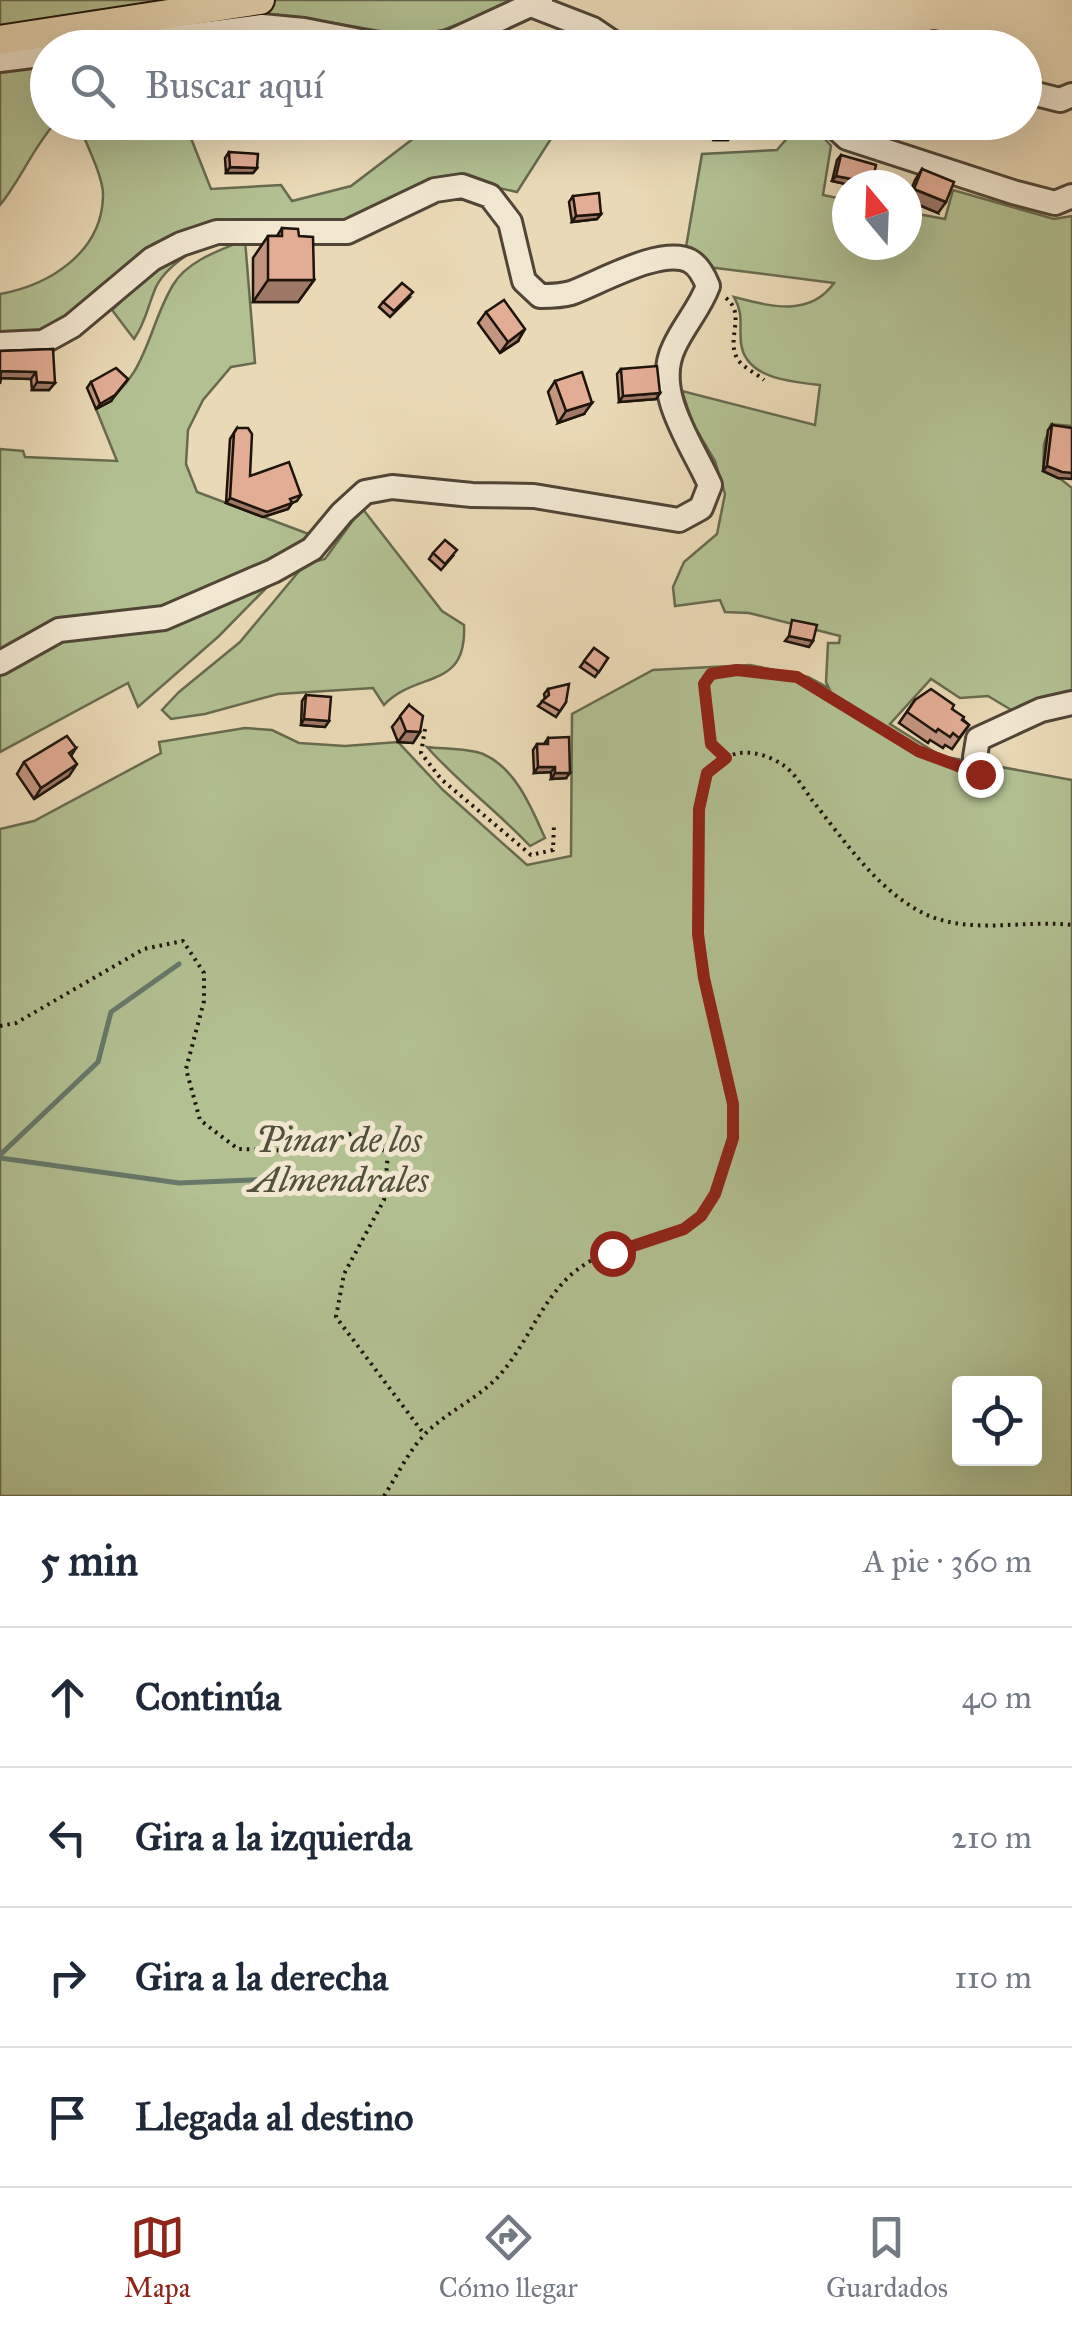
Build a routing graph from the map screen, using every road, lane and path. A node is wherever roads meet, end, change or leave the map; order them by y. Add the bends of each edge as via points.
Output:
1 (260, 0) edge
2 (536, 3) edge
3 (65, 30) edge
4 (231, 30) edge
5 (304, 30) edge
6 (476, 30) edge
7 (593, 30) edge
8 (30, 35) edge
9 (0, 40) edge
10 (30, 56) edge
11 (0, 60) edge
12 (1072, 94) edge
13 (1042, 96) edge
14 (853, 140) edge
15 (1072, 196) edge
16 (708, 286) junction
17 (0, 344) edge
18 (764, 380) dead end
19 (0, 663) edge
20 (1072, 703) edge
21 (425, 729) edge
22 (975, 757) joint
23 (726, 758) junction
24 (554, 824) dead end
25 (1072, 926) edge
26 (0, 1026) edge
27 (424, 1434) junction
28 (384, 1496) edge

1 - 3 main road
2 - 6 street
2 - 7 street
4 - 5 street
8 - 9 main road
10 - 11 street
12 - 13 street via 1060,100
14 - 15 street via 1013,192 1055,202
16 - 17 street via 688,260 666,258 567,294 540,296 524,282 510,222 490,196 462,186 434,190 347,232 217,232 152,258 72,326 43,342
16 - 18 path via 732,303 739,361
16 - 19 street via 672,350 666,376 673,408 710,486 701,508 690,514 656,518 534,496 392,487 366,492 312,549 274,571 164,618 59,630
20 - 22 street via 978,738
21 - 24 path via 421,752 441,779 531,855 553,850
22 - 23 path via 980,774 918,751 797,677 737,670 711,674 704,684 711,744
23 - 25 path via 760,754 786,767 856,856 919,911 970,925
23 - 27 path via 707,773 699,809 698,934 733,1104 733,1138 715,1194 684,1229 574,1272 496,1379
26 - 27 path via 144,950 182,942 204,973 204,1001 186,1069 200,1120 238,1149 303,1152 353,1133 388,1153 384,1200 344,1274 336,1317
27 - 28 path

